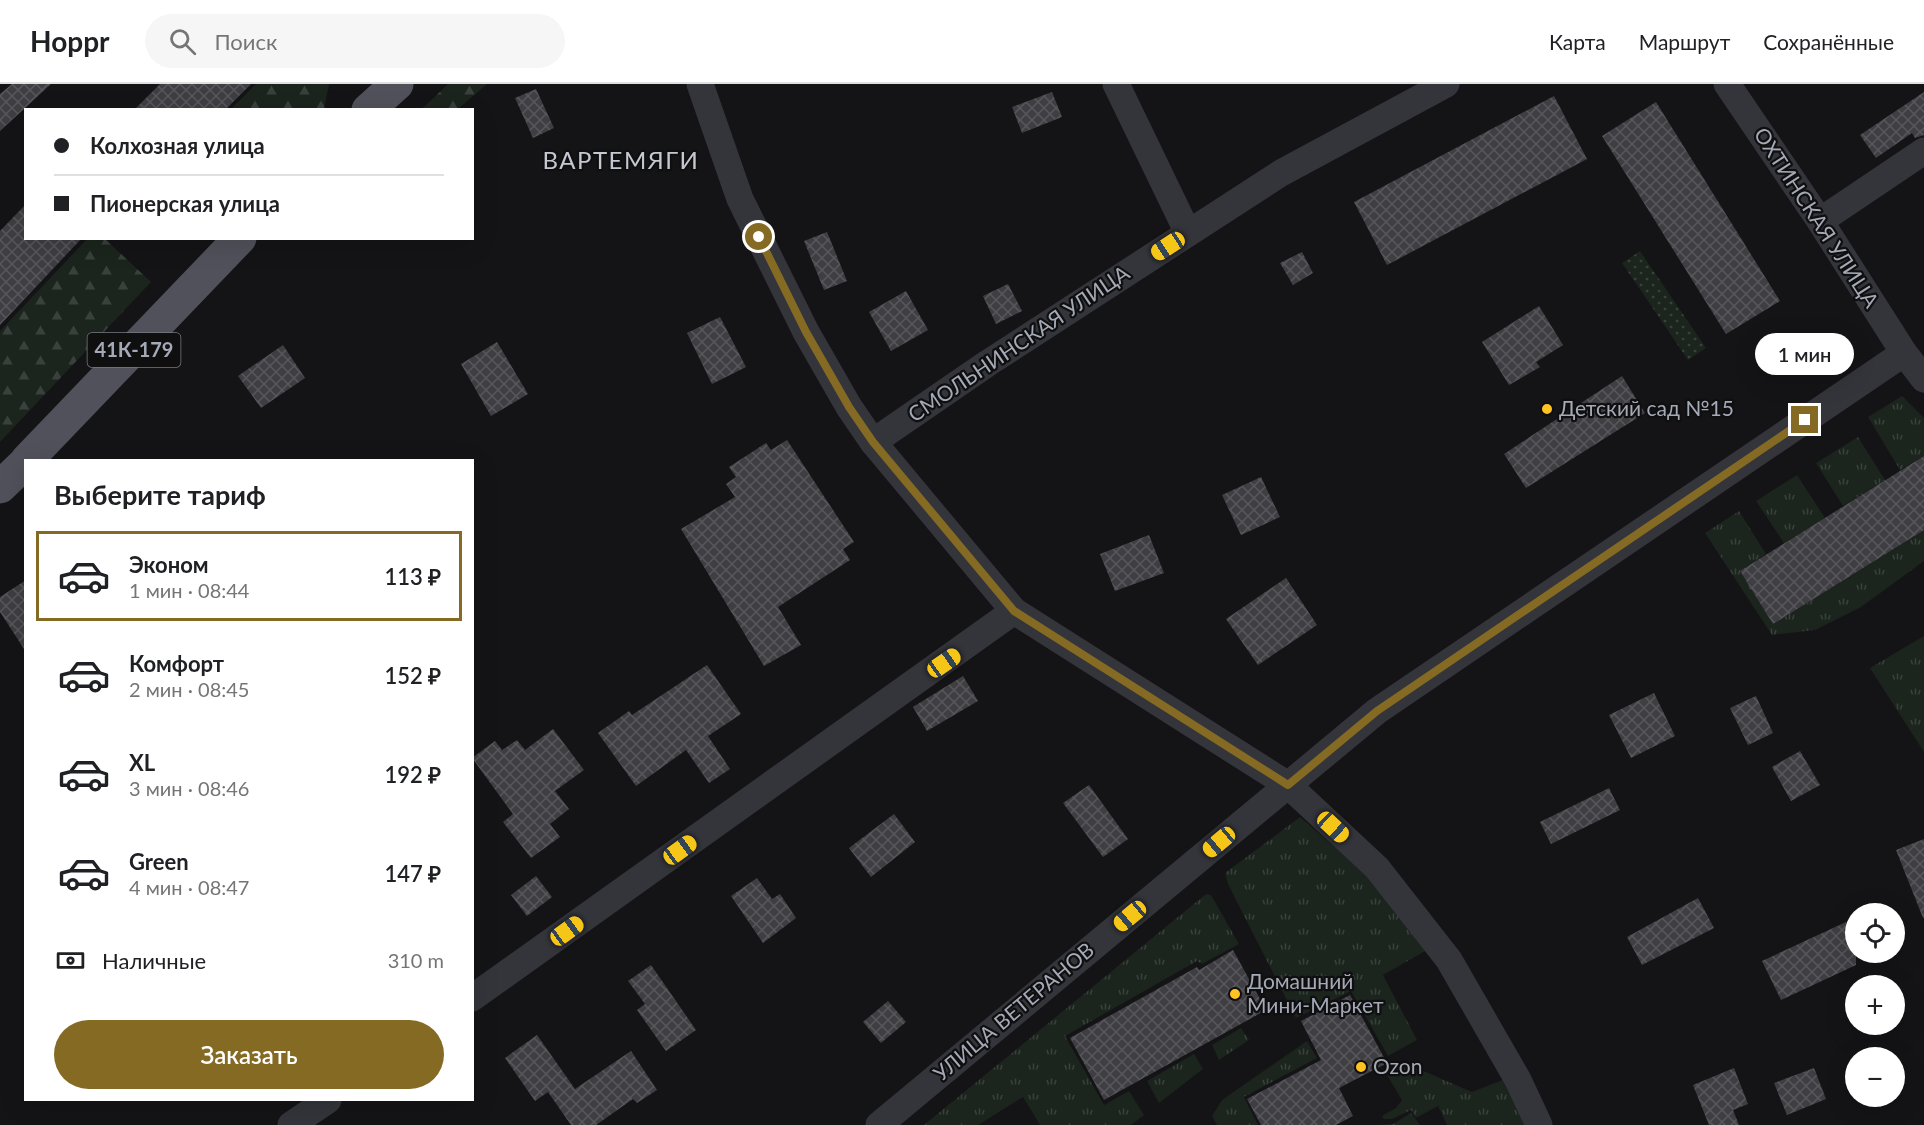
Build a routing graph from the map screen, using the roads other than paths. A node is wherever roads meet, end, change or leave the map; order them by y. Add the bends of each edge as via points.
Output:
1 (397, 84) edge
2 (700, 84) edge
3 (1116, 84) edge
4 (1446, 84) edge
5 (1727, 84) edge
6 (370, 108) edge
7 (1924, 151) edge
8 (1820, 221) junction
9 (1188, 233) junction
10 (238, 240) edge
11 (1904, 353) junction
12 (1924, 379) edge
13 (873, 442) junction
14 (28, 459) edge
15 (24, 463) edge
16 (0, 487) edge
17 (1014, 611) junction
18 (1288, 785) junction
19 (474, 997) edge
20 (327, 1101) edge
21 (291, 1125) edge
22 (879, 1125) edge
23 (1539, 1125) edge

1 - 6 main road
2 - 13 street via 746,209 806,332
3 - 9 street
4 - 9 street, СМОЛЬНИНСКАЯ УЛИЦА via 1281,173
5 - 8 street, ОХТИНСКАЯ УЛИЦА
7 - 8 street
8 - 11 street, ОХТИНСКАЯ УЛИЦА
9 - 13 street, СМОЛЬНИНСКАЯ УЛИЦА
10 - 14 main road, 41К-179
11 - 12 street, ОХТИНСКАЯ УЛИЦА
11 - 18 street, УЛИЦА ВЕТЕРАНОВ via 1377,711
13 - 17 street
15 - 16 main road, 41К-179
17 - 18 street
17 - 19 street
18 - 22 street, УЛИЦА ВЕТЕРАНОВ
18 - 23 street via 1377,868 1449,960 1518,1080
20 - 21 street

